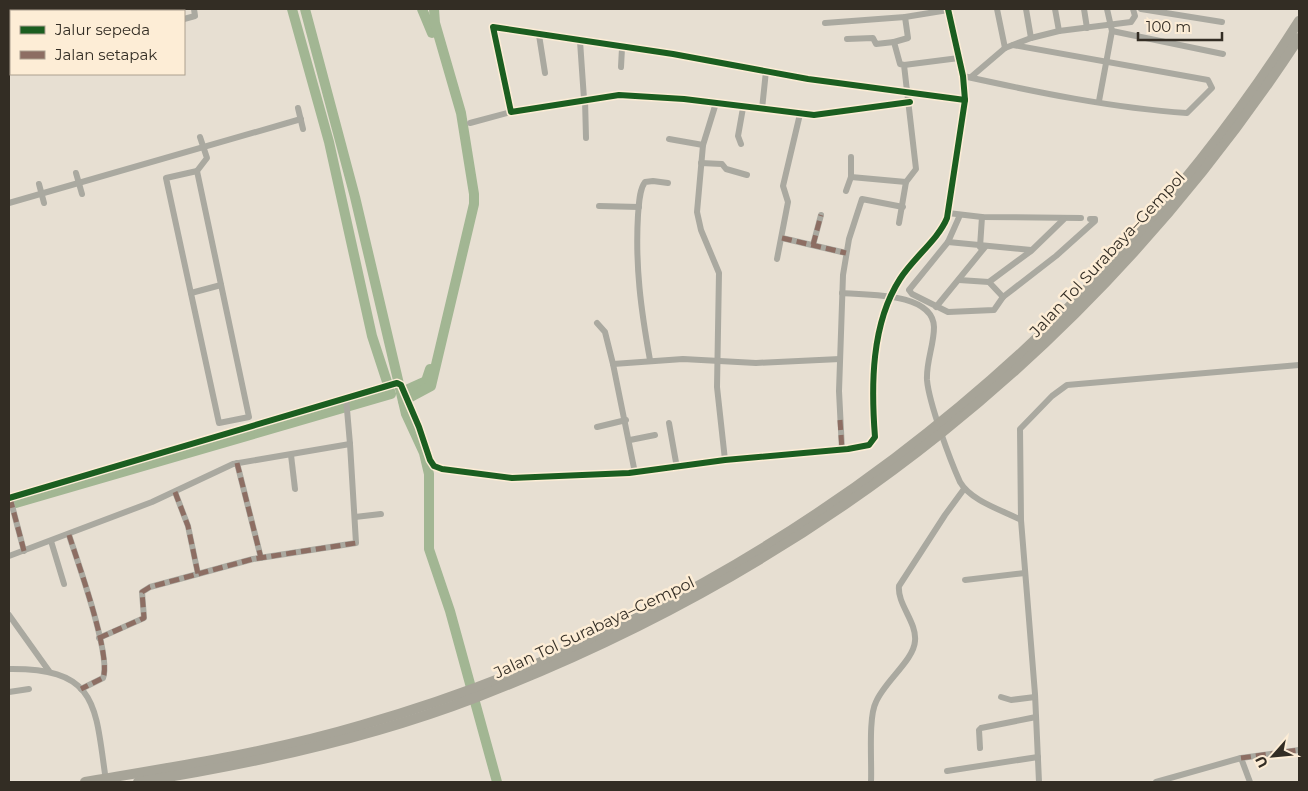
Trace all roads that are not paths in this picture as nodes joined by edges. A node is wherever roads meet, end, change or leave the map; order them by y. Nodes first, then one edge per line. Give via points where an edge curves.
1 (194, 9) edge
2 (948, 9) edge
3 (997, 9) edge
4 (1026, 9) edge
5 (1054, 9) edge
6 (1084, 9) edge
7 (1107, 9) edge
8 (1132, 9) edge
9 (1141, 9) edge
10 (904, 17) junction
11 (185, 19) edge
12 (1299, 21) edge
13 (1222, 22) dead end
14 (825, 23) dead end
15 (1087, 28) junction
16 (1111, 28) junction
17 (1059, 31) junction
18 (539, 36) junction
19 (1031, 38) junction
20 (1299, 38) edge
21 (847, 39) dead end
22 (580, 40) junction
23 (894, 42) junction
24 (1013, 46) junction
25 (622, 48) junction
26 (1005, 48) junction
27 (1223, 54) dead end
28 (959, 58) junction
29 (1105, 62) junction
30 (904, 66) junction
31 (621, 67) dead end
32 (766, 71) junction
33 (545, 73) dead end
34 (963, 76) junction
35 (971, 78) junction
36 (908, 93) junction
37 (585, 99) junction
38 (965, 100) junction
39 (1099, 101) junction
40 (910, 102) junction
41 (716, 103) junction
42 (298, 108) dead end
43 (743, 108) junction
44 (762, 109) junction
45 (511, 112) junction
46 (800, 114) junction
47 (301, 119) junction
48 (470, 123) dead end
49 (303, 129) dead end
50 (200, 137) dead end
51 (586, 138) dead end
52 (669, 139) dead end
53 (741, 144) dead end
54 (703, 145) junction
55 (204, 147) junction
56 (851, 157) dead end
57 (701, 163) junction
58 (197, 172) junction
59 (76, 173) dead end
60 (747, 175) dead end
61 (851, 177) junction
62 (906, 182) junction
63 (668, 183) dead end
64 (38, 184) dead end
65 (79, 184) junction
66 (846, 191) dead end
67 (42, 194) junction
68 (82, 194) dead end
69 (9, 203) edge
70 (44, 203) dead end
71 (600, 206) dead end
72 (639, 207) junction
73 (903, 207) junction
74 (948, 213) junction
75 (821, 215) dead end
76 (960, 215) junction
77 (982, 217) junction
78 (1081, 218) dead end
79 (1064, 219) junction
80 (1090, 219) dead end
81 (899, 223) dead end
82 (782, 238) junction
83 (948, 242) junction
84 (813, 245) junction
85 (983, 247) junction
86 (1031, 250) junction
87 (846, 253) junction
88 (777, 259) dead end
89 (959, 280) junction
90 (989, 282) junction
91 (221, 285) junction
92 (191, 293) junction
93 (842, 293) junction
94 (1003, 297) junction
95 (891, 298) junction
96 (936, 307) junction
97 (597, 323) dead end
98 (840, 359) junction
99 (650, 360) junction
100 (717, 360) junction
101 (613, 364) junction
102 (1299, 365) edge
103 (347, 402) junction
104 (626, 420) junction
105 (669, 423) dead end
106 (597, 428) dead end
107 (655, 435) dead end
108 (630, 440) junction
109 (350, 444) junction
110 (842, 450) junction
111 (291, 455) junction
112 (725, 460) junction
113 (237, 463) junction
114 (677, 468) junction
115 (635, 473) junction
116 (295, 489) dead end
117 (964, 489) junction
118 (175, 492) junction
119 (10, 500) edge
120 (381, 514) dead end
121 (355, 517) junction
122 (1021, 520) junction
123 (68, 535) junction
124 (52, 541) junction
125 (24, 551) junction
126 (9, 556) edge
127 (261, 558) junction
128 (198, 574) junction
129 (1018, 574) junction
130 (965, 580) dead end
131 (64, 584) dead end
132 (9, 615) edge
133 (99, 638) junction
134 (9, 669) edge
135 (49, 671) junction
136 (28, 688) dead end
137 (81, 689) junction
138 (9, 692) edge
139 (471, 694) junction
140 (1001, 697) dead end
141 (1028, 698) junction
142 (1036, 717) junction
143 (980, 748) dead end
144 (1299, 750) edge
145 (1036, 758) junction
146 (1241, 758) junction
147 (947, 771) dead end
148 (1170, 780) edge
149 (85, 782) edge
150 (106, 782) edge
151 (138, 782) edge
152 (872, 782) edge
153 (1039, 782) edge
154 (1156, 782) edge
155 (1250, 782) edge

1 - 11 street via 194,16
2 - 10 street
2 - 28 street
3 - 26 street
4 - 19 street
5 - 17 street
6 - 15 street
7 - 16 street
8 - 16 street via 1135,16 1131,22
9 - 13 street
10 - 14 street
10 - 23 street via 908,38
12 - 139 highway, Jalan Tol Surabaya–Gempol via 1235,116 1168,201 1079,298 1021,355 960,407 850,491 730,568 565,652
15 - 16 street
15 - 17 street
16 - 27 street
16 - 29 street
17 - 19 street
18 - 22 street
18 - 33 street
18 - 45 street via 493,27
19 - 24 street
20 - 139 highway, Jalan Tol Surabaya–Gempol via 1237,129 1155,230 1078,312 966,415 849,504 716,586 565,661
21 - 23 street via 873,38 876,44
22 - 25 street
22 - 37 street
23 - 30 street via 900,63
24 - 26 street
24 - 29 street
25 - 31 street
25 - 32 street
26 - 35 street
28 - 30 street
28 - 34 street
29 - 39 street
29 - 39 street via 1208,80 1212,88 1187,113
30 - 36 street
32 - 36 street
32 - 44 street
34 - 35 street
34 - 38 street
35 - 39 street
36 - 38 street
36 - 40 street
37 - 41 street via 646,96
37 - 45 street
37 - 51 street
38 - 74 street
40 - 46 street via 835,114
40 - 62 street via 916,169
41 - 43 street
41 - 54 street
42 - 47 street
43 - 44 street
43 - 53 street via 738,136
44 - 46 street
45 - 48 street
46 - 82 street via 783,186 788,202
47 - 49 street
47 - 55 street
50 - 55 street
52 - 54 street
54 - 57 street
55 - 58 street via 207,158
55 - 65 street
56 - 61 street
57 - 60 street via 722,164 726,169
57 - 100 street via 698,221 719,273
58 - 91 street
58 - 92 street via 166,178
59 - 65 street
61 - 62 street
61 - 66 street
62 - 73 street
63 - 72 street via 645,182
64 - 67 street
65 - 67 street
65 - 68 street
67 - 69 street
67 - 70 street
71 - 72 street
72 - 99 street via 636,266
73 - 81 street
73 - 87 street via 862,199
74 - 76 street
74 - 95 street via 941,230 915,258
75 - 84 street
76 - 77 street
76 - 83 street
77 - 79 street
77 - 85 street
78 - 79 street
79 - 86 street
80 - 94 street via 1095,221
82 - 84 street
82 - 88 street
83 - 85 street
83 - 96 street via 909,290
84 - 87 street
85 - 86 street
85 - 89 street
86 - 90 street
87 - 93 street
89 - 90 street
89 - 96 street
90 - 94 street
91 - 92 street
91 - 92 street via 249,417 219,423
93 - 95 street
93 - 98 street
94 - 96 street via 992,310 948,312
95 - 110 street via 874,363 872,402 875,440 869,445
95 - 117 street via 915,302 932,317 934,328 927,379 931,399
97 - 101 street via 605,332
98 - 100 street via 756,363
98 - 110 street
99 - 100 street
99 - 101 street
100 - 112 street
101 - 104 street
102 - 122 street via 1067,385 1020,429
103 - 109 street
103 - 115 street via 400,384 430,460 438,468 512,478
103 - 119 street
104 - 106 street
104 - 108 street
105 - 114 street
107 - 108 street
108 - 115 street
109 - 111 street
109 - 121 street
110 - 112 street
111 - 113 street
111 - 116 street
112 - 114 street
113 - 118 street
113 - 127 street
114 - 115 street
117 - 122 street
117 - 152 street via 899,586 915,642 909,656 887,682 875,704
118 - 123 street
118 - 128 street via 188,526
119 - 125 street
120 - 121 street
121 - 127 street via 356,543
122 - 129 street
123 - 124 street
123 - 133 street
124 - 125 street
124 - 131 street
125 - 126 street
127 - 128 street
128 - 133 street via 145,589 142,592 144,618
129 - 130 street
129 - 141 street
132 - 135 street
133 - 137 street via 104,676
134 - 135 street
135 - 137 street via 67,677
136 - 138 street
137 - 150 street via 94,711
139 - 149 highway, Jalan Tol Surabaya–Gempol via 312,739 220,760
139 - 151 highway, Jalan Tol Surabaya–Gempol via 376,730 276,757
140 - 141 street via 1006,700
141 - 142 street
142 - 143 street via 981,728 978,733
142 - 145 street
144 - 146 street
145 - 147 street
145 - 153 street
146 - 148 street
146 - 155 street
148 - 154 street

